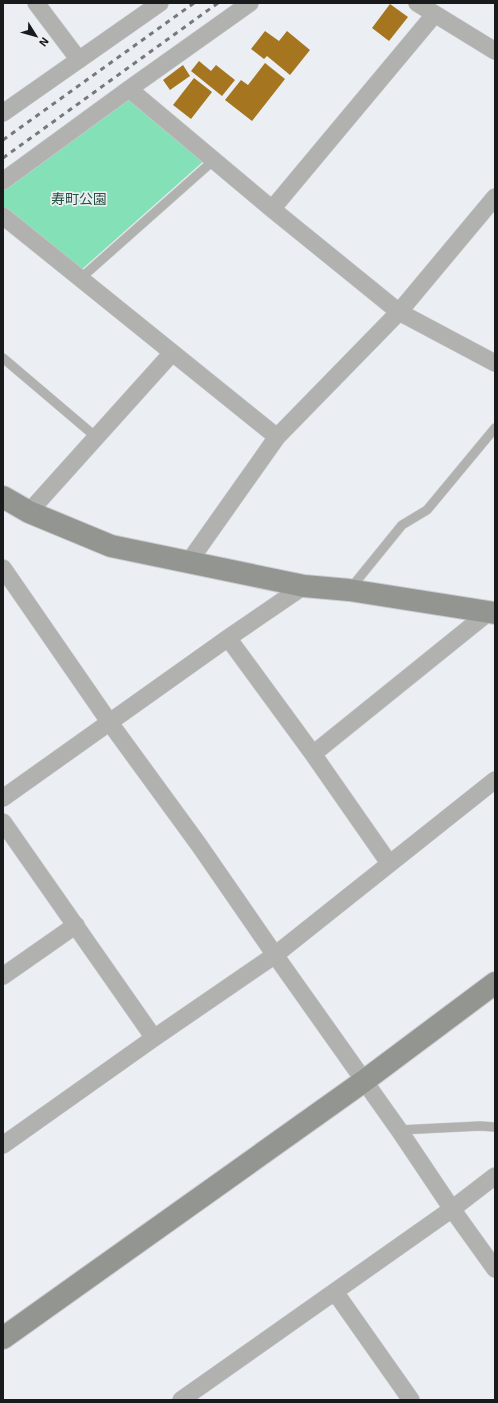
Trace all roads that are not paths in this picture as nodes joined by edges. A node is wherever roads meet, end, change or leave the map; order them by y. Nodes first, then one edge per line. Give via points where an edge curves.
1 (36, 3) edge
2 (160, 3) edge
3 (250, 3) edge
4 (416, 3) edge
5 (434, 15) junction
6 (495, 51) edge
7 (78, 60) junction
8 (129, 89) junction
9 (3, 113) edge
10 (214, 160) junction
11 (3, 181) edge
12 (495, 197) edge
13 (272, 209) junction
14 (3, 216) edge
15 (81, 278) junction
16 (399, 312) junction
17 (172, 353) junction
18 (3, 358) edge
19 (495, 364) edge
20 (495, 428) edge
21 (96, 437) junction
22 (277, 437) junction
23 (3, 498) edge
24 (29, 512) junction
25 (188, 562) junction
26 (3, 568) edge
27 (304, 586) junction
28 (349, 590) junction
29 (492, 612) edge
30 (228, 638) junction
31 (110, 723) junction
32 (313, 754) junction
33 (495, 780) edge
34 (3, 798) edge
35 (3, 822) edge
36 (389, 863) junction
37 (76, 926) junction
38 (275, 955) junction
39 (3, 976) edge
40 (495, 983) edge
41 (154, 1038) junction
42 (364, 1081) junction
43 (495, 1127) edge
44 (399, 1130) junction
45 (3, 1146) edge
46 (495, 1176) edge
47 (452, 1209) junction
48 (495, 1269) edge
49 (335, 1292) junction
50 (3, 1338) edge
51 (404, 1398) edge
52 (181, 1400) edge

1 - 7 street
2 - 7 street
3 - 8 street
4 - 5 street
5 - 6 street
5 - 13 street
7 - 9 street
8 - 10 street
8 - 11 street
10 - 13 street
10 - 15 lane
12 - 16 street
13 - 16 street
14 - 15 street
15 - 17 street
16 - 19 street
16 - 22 street
17 - 21 street
17 - 22 street
18 - 21 lane
20 - 28 lane via 427,510 402,525
21 - 24 street
22 - 25 street
23 - 24 street
24 - 25 street via 111,546
25 - 27 street
26 - 31 street
27 - 28 street
27 - 30 street
28 - 29 street
29 - 32 street
30 - 31 street
30 - 32 street
31 - 34 street
31 - 38 street
32 - 36 street
33 - 36 street
35 - 37 street
36 - 38 street
37 - 39 street
37 - 41 street
38 - 41 street
38 - 42 street
40 - 42 street
41 - 45 street
42 - 44 street
42 - 50 street
43 - 44 lane
44 - 47 street
46 - 47 street
47 - 48 street
47 - 49 street
49 - 51 street
49 - 52 street

